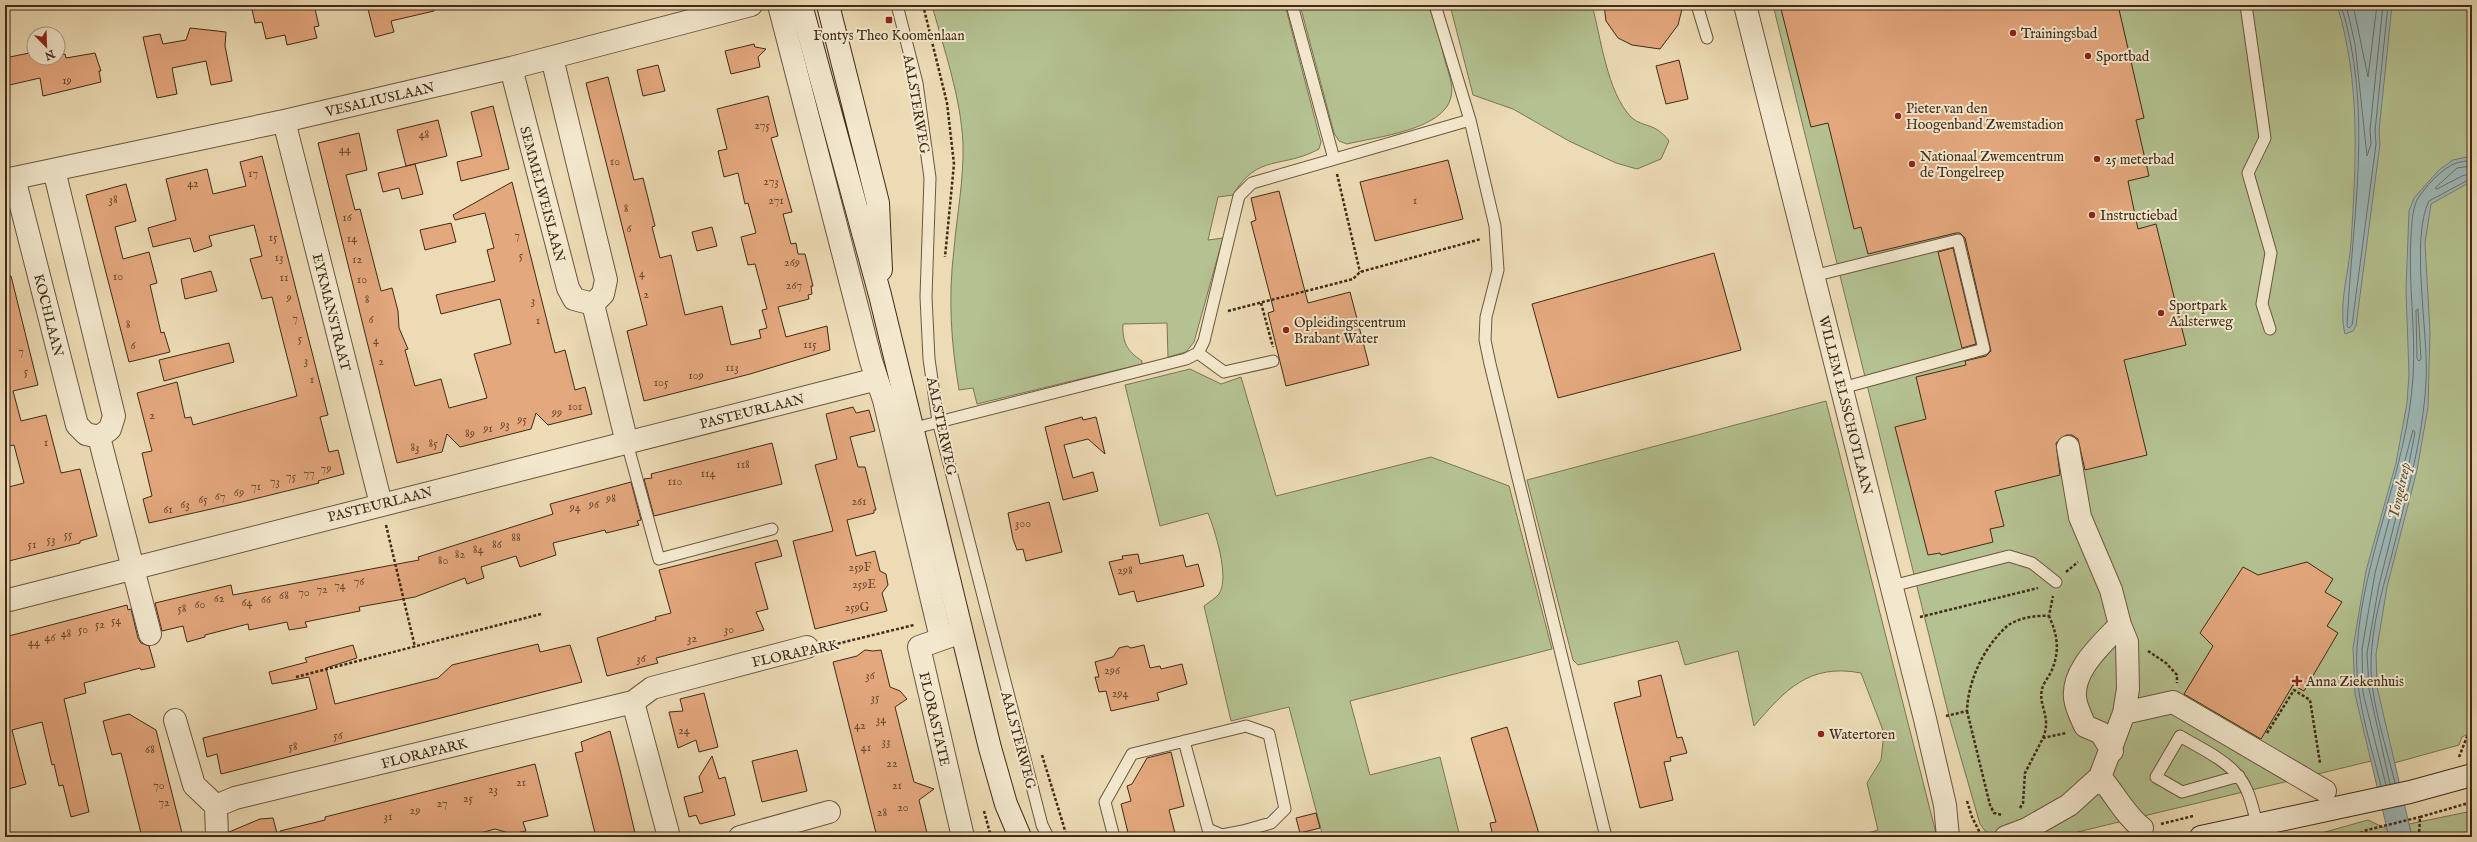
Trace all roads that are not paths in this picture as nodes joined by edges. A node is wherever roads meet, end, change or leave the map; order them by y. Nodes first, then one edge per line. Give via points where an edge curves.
1 (751, 5) edge
2 (779, 5) edge
3 (801, 5) edge
4 (828, 5) edge
5 (897, 5) edge
6 (1292, 5) edge
7 (1434, 5) edge
8 (1697, 5) edge
9 (1745, 5) edge
10 (2246, 5) edge
11 (1707, 38) dead end
12 (552, 58) junction
13 (511, 68) junction
14 (1470, 120) junction
15 (284, 121) junction
16 (1334, 160) junction
17 (54, 170) junction
18 (10, 179) edge
19 (1813, 276) junction
20 (880, 295) junction
21 (593, 304) junction
22 (2270, 329) dead end
23 (1198, 353) junction
24 (1273, 361) road end
25 (877, 379) junction
26 (1842, 388) junction
27 (938, 421) junction
28 (911, 428) junction
29 (99, 437) junction
30 (627, 443) junction
31 (2068, 447) dead end
32 (381, 504) junction
33 (772, 529) dead end
34 (133, 569) junction
35 (2056, 582) road end
36 (1892, 586) junction
37 (5, 601) edge
38 (939, 628) junction
39 (963, 632) junction
40 (2124, 633) junction
41 (150, 634) dead end
42 (807, 647) road end
43 (633, 702) junction
44 (2124, 713) junction
45 (175, 720) dead end
46 (1184, 741) junction
47 (2112, 751) junction
48 (2472, 775) edge
49 (2239, 776) junction
50 (2100, 777) junction
51 (2325, 791) road end
52 (1945, 805) junction
53 (216, 806) junction
54 (829, 812) dead end
55 (2257, 824) junction
56 (2005, 827) edge
57 (2142, 828) dead end
58 (217, 837) edge
59 (670, 837) edge
60 (740, 837) edge
61 (963, 837) edge
62 (1020, 837) edge
63 (1048, 837) edge
64 (1114, 837) edge
65 (1606, 837) edge
66 (1948, 837) edge
67 (1960, 837) edge
68 (2201, 837) edge

1 - 12 street, VESALIUSLAAN
2 - 25 street
3 - 20 street, AALSTERWEG
4 - 20 street, AALSTERWEG via 878,203 881,245
5 - 27 lane, AALSTERWEG via 917,83 930,178 926,298 929,359
6 - 16 lane
7 - 14 lane
8 - 11 lane
9 - 19 street, WILLEM ELSSCHOTLAAN
10 - 22 lane via 2265,138 2248,173 2271,254 2262,304
12 - 13 street, VESALIUSLAAN
12 - 21 street via 606,280 603,294
13 - 15 street, VESALIUSLAAN
13 - 21 street, SEMMELWEISLAAN via 568,288 574,299
14 - 16 lane
14 - 65 lane via 1495,235 1498,270 1486,316 1485,340
15 - 17 street, VESALIUSLAAN
15 - 32 street, EYKMANSTRAAT
16 - 23 lane via 1252,183 1239,196 1204,340
17 - 18 street, VESALIUSLAAN
17 - 29 street via 114,416 110,429
18 - 29 street, KOCHLAAN via 77,425 86,434
19 - 26 street, WILLEM ELSSCHOTLAAN
19 - 26 lane via 1958,240 1984,349
20 - 28 street, AALSTERWEG
21 - 30 street
23 - 24 lane via 1224,372
23 - 27 lane via 1186,359
25 - 30 street, PASTEURLAAN
25 - 38 street
26 - 36 street, WILLEM ELSSCHOTLAAN
27 - 28 lane
27 - 63 lane, AALSTERWEG via 1021,746 1042,825
28 - 39 street, AALSTERWEG
29 - 34 street
30 - 32 street, PASTEURLAAN
30 - 33 lane via 659,559
31 - 40 street via 2080,517 2111,590
32 - 34 street, PASTEURLAAN
34 - 37 street, PASTEURLAAN
34 - 41 street
35 - 36 lane via 2032,563 2009,556
36 - 52 street, WILLEM ELSSCHOTLAAN
38 - 39 street, FLORASTATE
38 - 61 street, FLORASTATE via 919,646 923,674
39 - 62 street, AALSTERWEG via 990,748 1006,804
40 - 44 street via 2128,689
40 - 47 street via 2098,648 2078,676 2075,701 2085,726 2101,733
42 - 43 street, FLORAPARK via 652,688
43 - 53 street, FLORAPARK via 235,798
43 - 59 street
44 - 47 street
44 - 51 street via 2173,702
45 - 53 street via 194,785
46 - 46 lane via 1246,726 1269,734 1285,809 1271,823 1243,831 1222,835 1208,829
46 - 64 lane via 1132,754 1105,802
47 - 50 street
48 - 55 street via 2410,792
49 - 49 lane via 2180,736 2156,777 2182,792
49 - 55 lane
50 - 56 street via 2068,805 2027,829
50 - 57 street via 2116,795 2131,820
52 - 66 street, WILLEM ELSSCHOTLAAN
52 - 67 street, WILLEM ELSSCHOTLAAN
53 - 58 street
54 - 60 street
55 - 68 street

